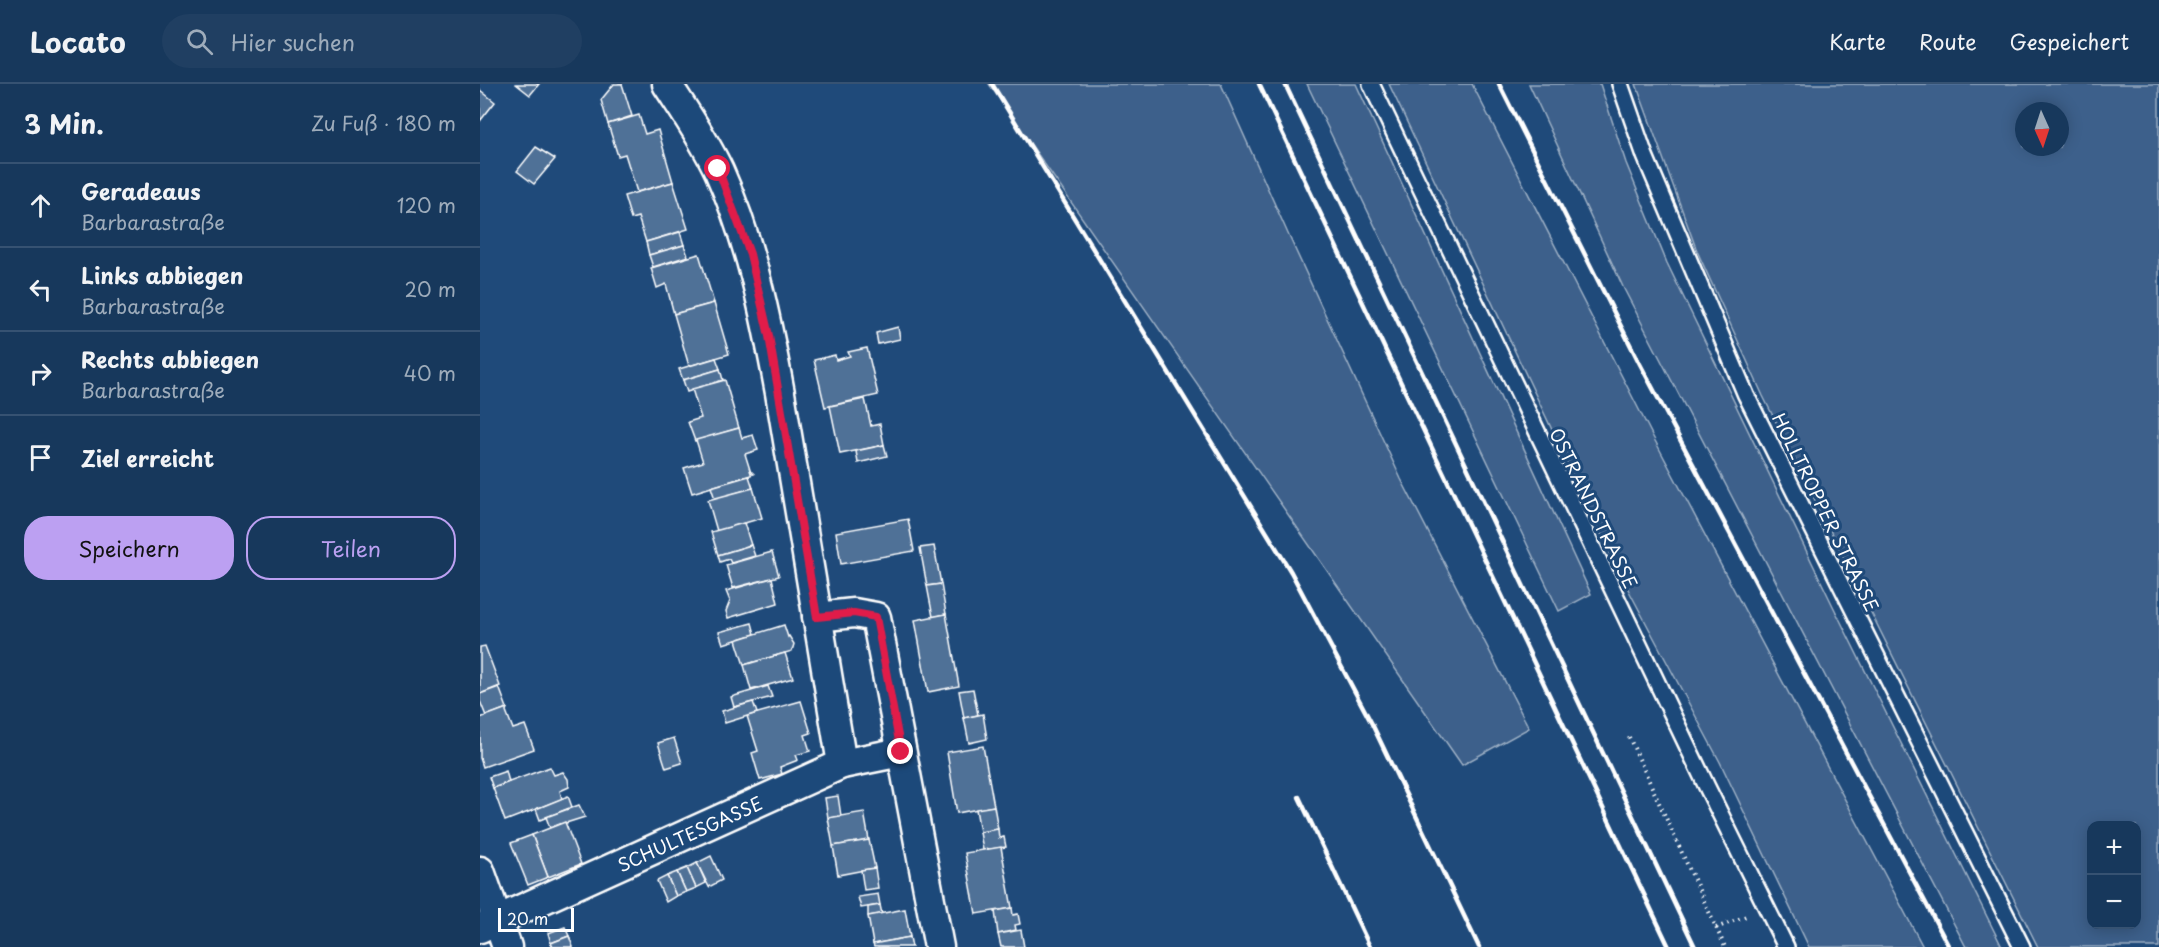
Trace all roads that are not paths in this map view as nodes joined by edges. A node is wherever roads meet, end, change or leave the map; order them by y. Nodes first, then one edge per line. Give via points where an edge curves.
1 (667, 84) edge
2 (1371, 84) edge
3 (1620, 84) edge
4 (817, 617) junction
5 (901, 752) junction
6 (842, 764) junction
7 (480, 872) edge
8 (489, 924) edge
9 (507, 947) edge
10 (939, 947) edge
11 (1786, 947) edge
12 (2022, 947) edge

1 - 4 street via 718,169 750,254 778,381
2 - 11 lane, OSTRANDSTRASSE
3 - 12 lane, HOLLTROPPER STRASSE via 1645,156 1746,395
4 - 5 street via 854,613 876,617
4 - 6 street
5 - 6 street, SCHULTESGASSE
5 - 10 street
6 - 8 street, SCHULTESGASSE
7 - 8 street
8 - 9 street

